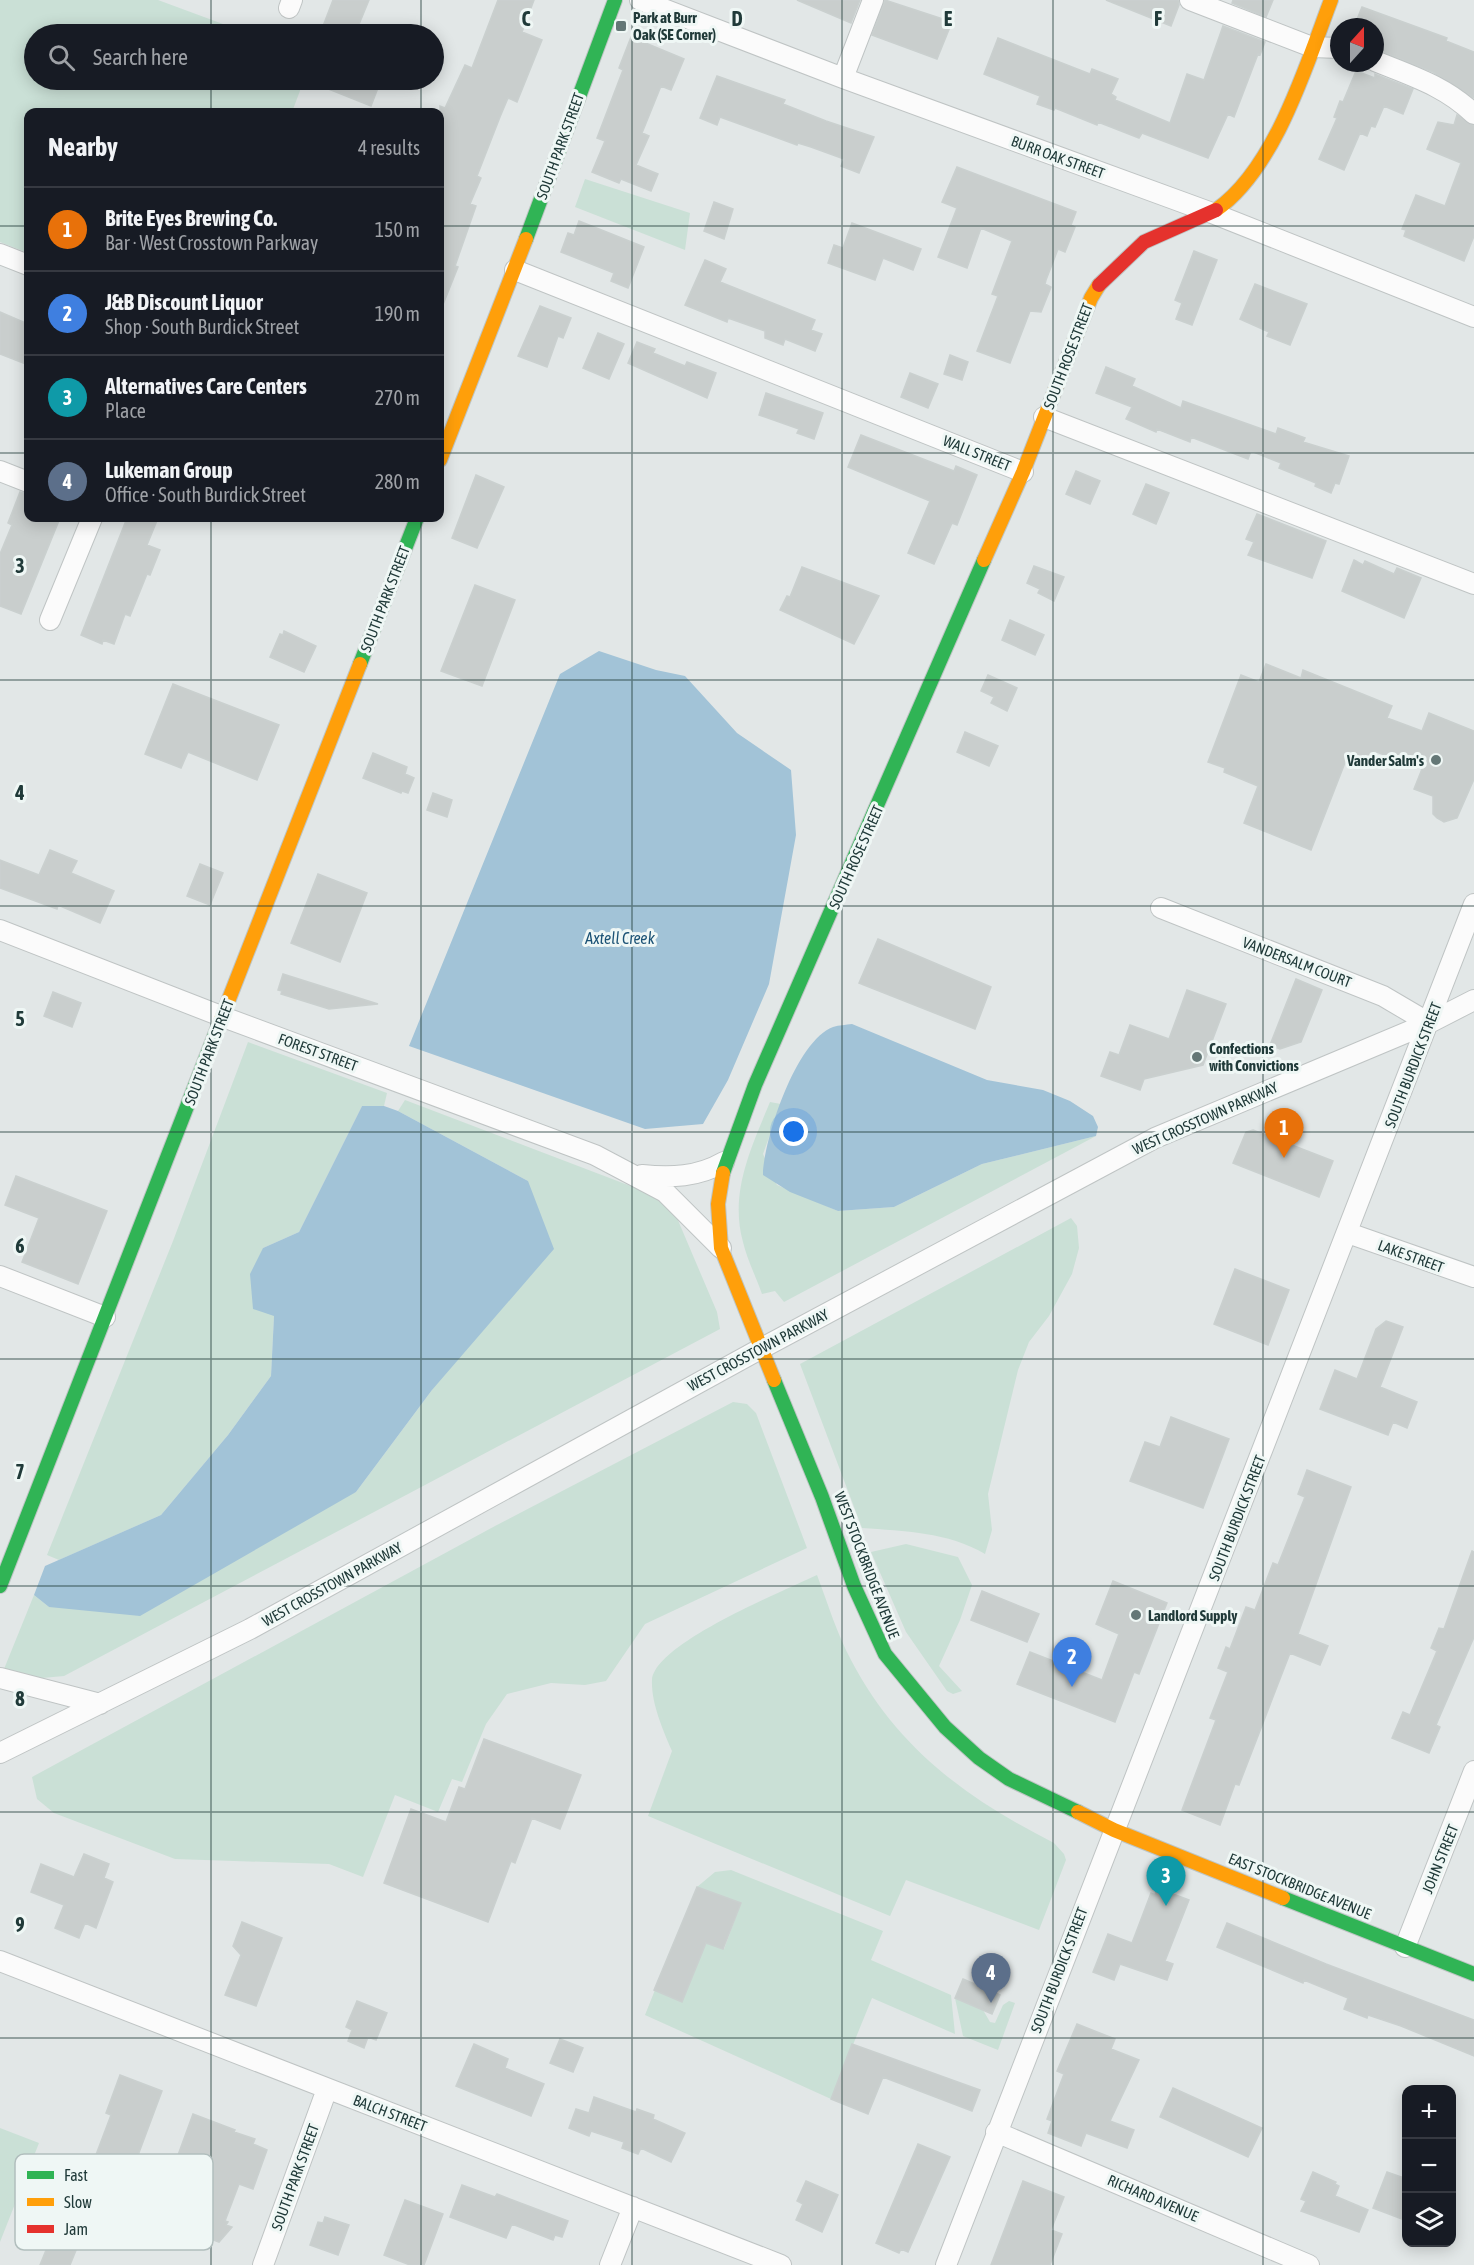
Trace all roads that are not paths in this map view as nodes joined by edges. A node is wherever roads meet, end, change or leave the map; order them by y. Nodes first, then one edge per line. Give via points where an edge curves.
1 (615, 0) edge
2 (640, 0) edge
3 (873, 0) edge
4 (1190, 0) edge
5 (1331, 0) edge
6 (1312, 47) junction
7 (1330, 48) edge
8 (1384, 65) edge
9 (843, 78) junction
10 (1474, 114) edge
11 (1212, 213) junction
12 (0, 254) edge
13 (24, 263) edge
14 (515, 270) junction
15 (1474, 317) edge
16 (1044, 417) junction
17 (445, 428) edge
18 (0, 471) edge
19 (1023, 471) junction
20 (24, 480) edge
21 (90, 522) edge
22 (415, 522) edge
23 (1474, 584) edge
24 (50, 620) dead end
25 (1474, 904) edge
26 (1161, 909) dead end
27 (0, 930) edge
28 (1474, 1000) edge
29 (223, 1017) junction
30 (1429, 1023) junction
31 (724, 1162) junction
32 (636, 1175) junction
33 (1348, 1233) junction
34 (721, 1248) junction
35 (0, 1276) edge
36 (1474, 1277) edge
37 (105, 1317) junction
38 (762, 1348) junction
39 (0, 1586) edge
40 (0, 1678) edge
41 (100, 1704) junction
42 (0, 1754) edge
43 (1474, 1771) edge
44 (1114, 1830) junction
45 (1405, 1947) junction
46 (0, 1961) edge
47 (1474, 1974) edge
48 (327, 2089) junction
49 (996, 2132) junction
50 (633, 2207) junction
51 (263, 2265) edge
52 (610, 2265) edge
53 (781, 2265) edge
54 (945, 2265) edge
55 (1310, 2265) edge

1 - 14 street, SOUTH PARK STREET
2 - 9 street, BURR OAK STREET
3 - 9 street
4 - 6 street
5 - 6 street, SOUTH ROSE STREET
6 - 7 street
6 - 11 street, SOUTH ROSE STREET via 1288,111 1252,172 1232,199
8 - 10 street via 1452,94
9 - 11 street, BURR OAK STREET
11 - 15 street, BURR OAK STREET
11 - 16 street, SOUTH ROSE STREET via 1144,242 1104,278 1091,298
12 - 13 street
14 - 17 street, SOUTH PARK STREET
14 - 19 street, WALL STREET
16 - 19 street, WALL STREET
16 - 23 street
18 - 20 street
19 - 31 street, SOUTH ROSE STREET
21 - 24 street
22 - 29 street, SOUTH PARK STREET
25 - 30 street, SOUTH BURDICK STREET
26 - 30 street, VANDERSALM COURT via 1383,996
27 - 29 street, FOREST STREET
28 - 30 street, WEST CROSSTOWN PARKWAY
29 - 32 street, FOREST STREET via 595,1155
29 - 37 street, SOUTH PARK STREET
30 - 33 street, SOUTH BURDICK STREET
30 - 38 street, WEST CROSSTOWN PARKWAY via 1155,1138
31 - 32 street, FOREST STREET via 682,1177
31 - 34 street, SOUTH ROSE STREET via 715,1209
32 - 34 street, FOREST STREET via 677,1202
33 - 36 street, LAKE STREET
33 - 44 street, SOUTH BURDICK STREET
34 - 38 street, WEST STOCKBRIDGE AVENUE
35 - 37 street
37 - 39 street, SOUTH PARK STREET
38 - 41 street, WEST CROSSTOWN PARKWAY via 261,1623
38 - 44 street, WEST STOCKBRIDGE AVENUE via 854,1586 885,1654 945,1727 979,1758 1009,1779
40 - 41 street
41 - 42 street, WEST CROSSTOWN PARKWAY
43 - 45 street, JOHN STREET
44 - 45 street, EAST STOCKBRIDGE AVENUE
44 - 49 street, SOUTH BURDICK STREET
45 - 47 street, EAST STOCKBRIDGE AVENUE
46 - 48 street, BALCH STREET
48 - 50 street, BALCH STREET
48 - 51 street, SOUTH PARK STREET
49 - 54 street, SOUTH BURDICK STREET
49 - 55 street, RICHARD AVENUE
50 - 52 street
50 - 53 street, BALCH STREET

